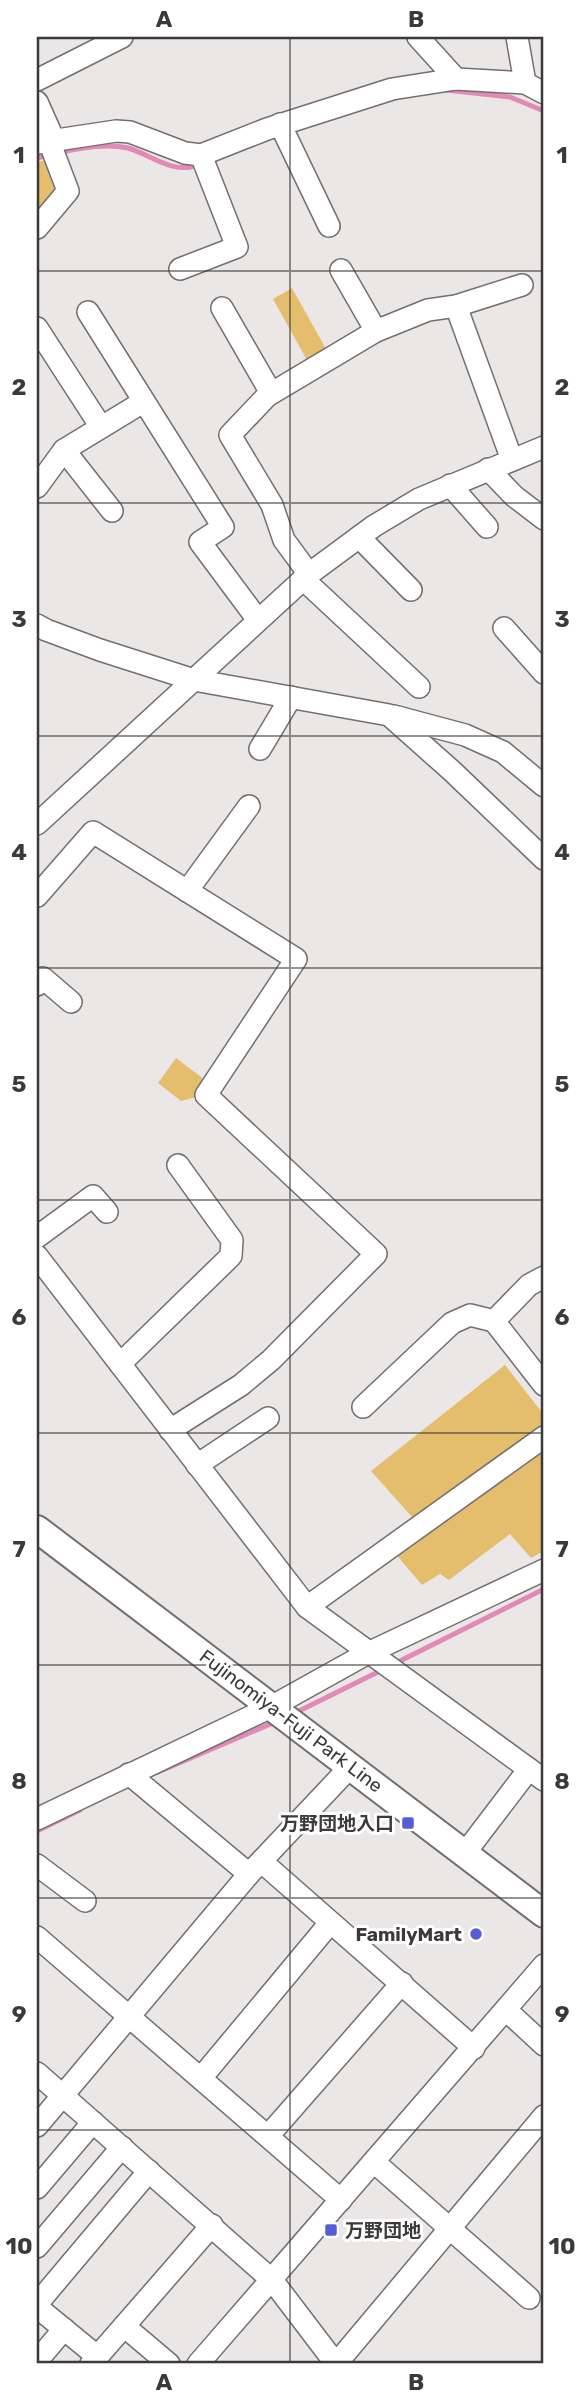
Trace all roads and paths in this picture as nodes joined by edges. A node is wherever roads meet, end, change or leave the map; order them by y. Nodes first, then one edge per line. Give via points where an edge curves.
1 (122, 37) edge
2 (418, 37) edge
3 (517, 37) edge
4 (456, 79) junction
5 (37, 80) edge
6 (535, 88) edge
7 (37, 102) edge
8 (283, 131) junction
9 (47, 141) edge
10 (201, 155) junction
11 (329, 226) dead end
12 (37, 228) edge
13 (180, 270) dead end
14 (341, 270) dead end
15 (522, 285) dead end
16 (456, 306) junction
17 (222, 308) dead end
18 (88, 312) dead end
19 (37, 328) edge
20 (376, 331) junction
21 (271, 393) junction
22 (143, 402) junction
23 (102, 427) junction
24 (544, 447) edge
25 (64, 450) junction
26 (512, 460) junction
27 (488, 469) junction
28 (450, 485) junction
29 (37, 487) edge
30 (112, 511) dead end
31 (544, 519) edge
32 (487, 527) dead end
33 (359, 537) junction
34 (306, 577) junction
35 (411, 590) dead end
36 (258, 620) junction
37 (37, 625) edge
38 (504, 628) dead end
39 (544, 673) edge
40 (194, 680) junction
41 (419, 687) dead end
42 (290, 697) junction
43 (389, 715) junction
44 (260, 749) dead end
45 (544, 786) edge
46 (250, 806) dead end
47 (37, 824) edge
48 (544, 859) edge
49 (187, 891) junction
50 (37, 896) edge
51 (37, 985) edge
52 (71, 1002) dead end
53 (178, 1165) dead end
54 (107, 1212) dead end
55 (37, 1237) edge
56 (37, 1256) edge
57 (544, 1277) edge
58 (494, 1321) junction
59 (120, 1364) junction
60 (544, 1385) edge
61 (363, 1407) dead end
62 (268, 1418) dead end
63 (170, 1430) junction
64 (544, 1437) edge
65 (197, 1465) junction
66 (37, 1529) edge
67 (544, 1570) edge
68 (307, 1607) junction
69 (368, 1653) junction
70 (281, 1714) junction
71 (351, 1766) junction
72 (129, 1774) junction
73 (536, 1775) edge
74 (37, 1819) edge
75 (465, 1853) junction
76 (37, 1864) edge
77 (255, 1868) junction
78 (85, 1901) dead end
79 (544, 1914) edge
80 (330, 1923) junction
81 (37, 1937) edge
82 (544, 1965) edge
83 (402, 1983) junction
84 (506, 2010) junction
85 (128, 2018) junction
86 (544, 2045) edge
87 (474, 2048) junction
88 (37, 2073) edge
89 (201, 2078) junction
90 (63, 2096) junction
91 (544, 2116) edge
92 (93, 2122) junction
93 (37, 2126) edge
94 (268, 2136) junction
95 (122, 2147) junction
96 (374, 2162) junction
97 (149, 2171) junction
98 (37, 2188) edge
99 (341, 2200) junction
100 (212, 2225) junction
101 (450, 2228) junction
102 (37, 2247) edge
103 (272, 2280) junction
104 (529, 2298) dead end
105 (37, 2306) edge
106 (124, 2326) junction
107 (64, 2329) junction
108 (37, 2361) edge
109 (94, 2361) edge
110 (330, 2362) edge
111 (169, 2364) edge
112 (198, 2364) edge

1 - 5 street
2 - 4 street
3 - 6 street
4 - 6 street
4 - 8 street via 392,89
7 - 9 street
8 - 10 street
8 - 11 street
9 - 10 street via 130,132
9 - 12 street via 68,191
10 - 13 street via 237,247
14 - 20 street
15 - 16 street
16 - 20 street via 428,310
16 - 26 street
17 - 21 street
18 - 22 street
19 - 23 street
20 - 21 street
21 - 34 street via 230,435 272,505 284,540
22 - 23 street
22 - 36 street via 223,527 200,542
23 - 25 street
24 - 26 street
25 - 29 street
25 - 30 street
26 - 27 street
27 - 28 street
27 - 31 street
28 - 32 street
28 - 33 street
33 - 34 street
33 - 35 street
34 - 36 street
34 - 41 street
36 - 40 street
37 - 40 street
38 - 39 street
40 - 42 street
40 - 47 street
42 - 43 street
42 - 44 street
43 - 45 street via 490,746
43 - 48 street
46 - 49 street
49 - 50 street via 93,832
49 - 63 street via 296,959 206,1095 376,1254 271,1360
51 - 52 street via 43,978
53 - 59 street via 232,1240 231,1256
54 - 55 street via 93,1196
56 - 59 street
57 - 58 street via 529,1285
58 - 60 street
58 - 61 street via 470,1315 452,1323
59 - 63 street
62 - 65 street
63 - 65 street
64 - 68 street
65 - 68 street
66 - 70 main road, Fujinomiya-Fuji Park Line
67 - 69 street
68 - 69 street
69 - 70 street
69 - 73 street
70 - 71 main road, Fujinomiya-Fuji Park Line
70 - 72 street
71 - 75 main road, Fujinomiya-Fuji Park Line
71 - 77 street
72 - 74 street
72 - 77 street
73 - 75 street
75 - 79 main road, Fujinomiya-Fuji Park Line
76 - 78 street
77 - 80 street
77 - 85 street
80 - 83 street
80 - 89 street
81 - 85 street
82 - 84 street
83 - 87 street
83 - 94 street
84 - 86 street
84 - 87 street
85 - 89 street
85 - 90 street
87 - 96 street
88 - 90 street
89 - 94 street
90 - 92 street
90 - 93 street
91 - 101 street
92 - 95 street
92 - 98 street
94 - 99 street
95 - 97 street
95 - 102 street
96 - 99 street
96 - 101 street
97 - 100 street
97 - 105 street
99 - 103 street
100 - 103 street
100 - 106 street
101 - 104 street
101 - 110 street
103 - 110 street
103 - 112 street
105 - 107 street
106 - 109 street
106 - 111 street
107 - 108 street
107 - 109 street

